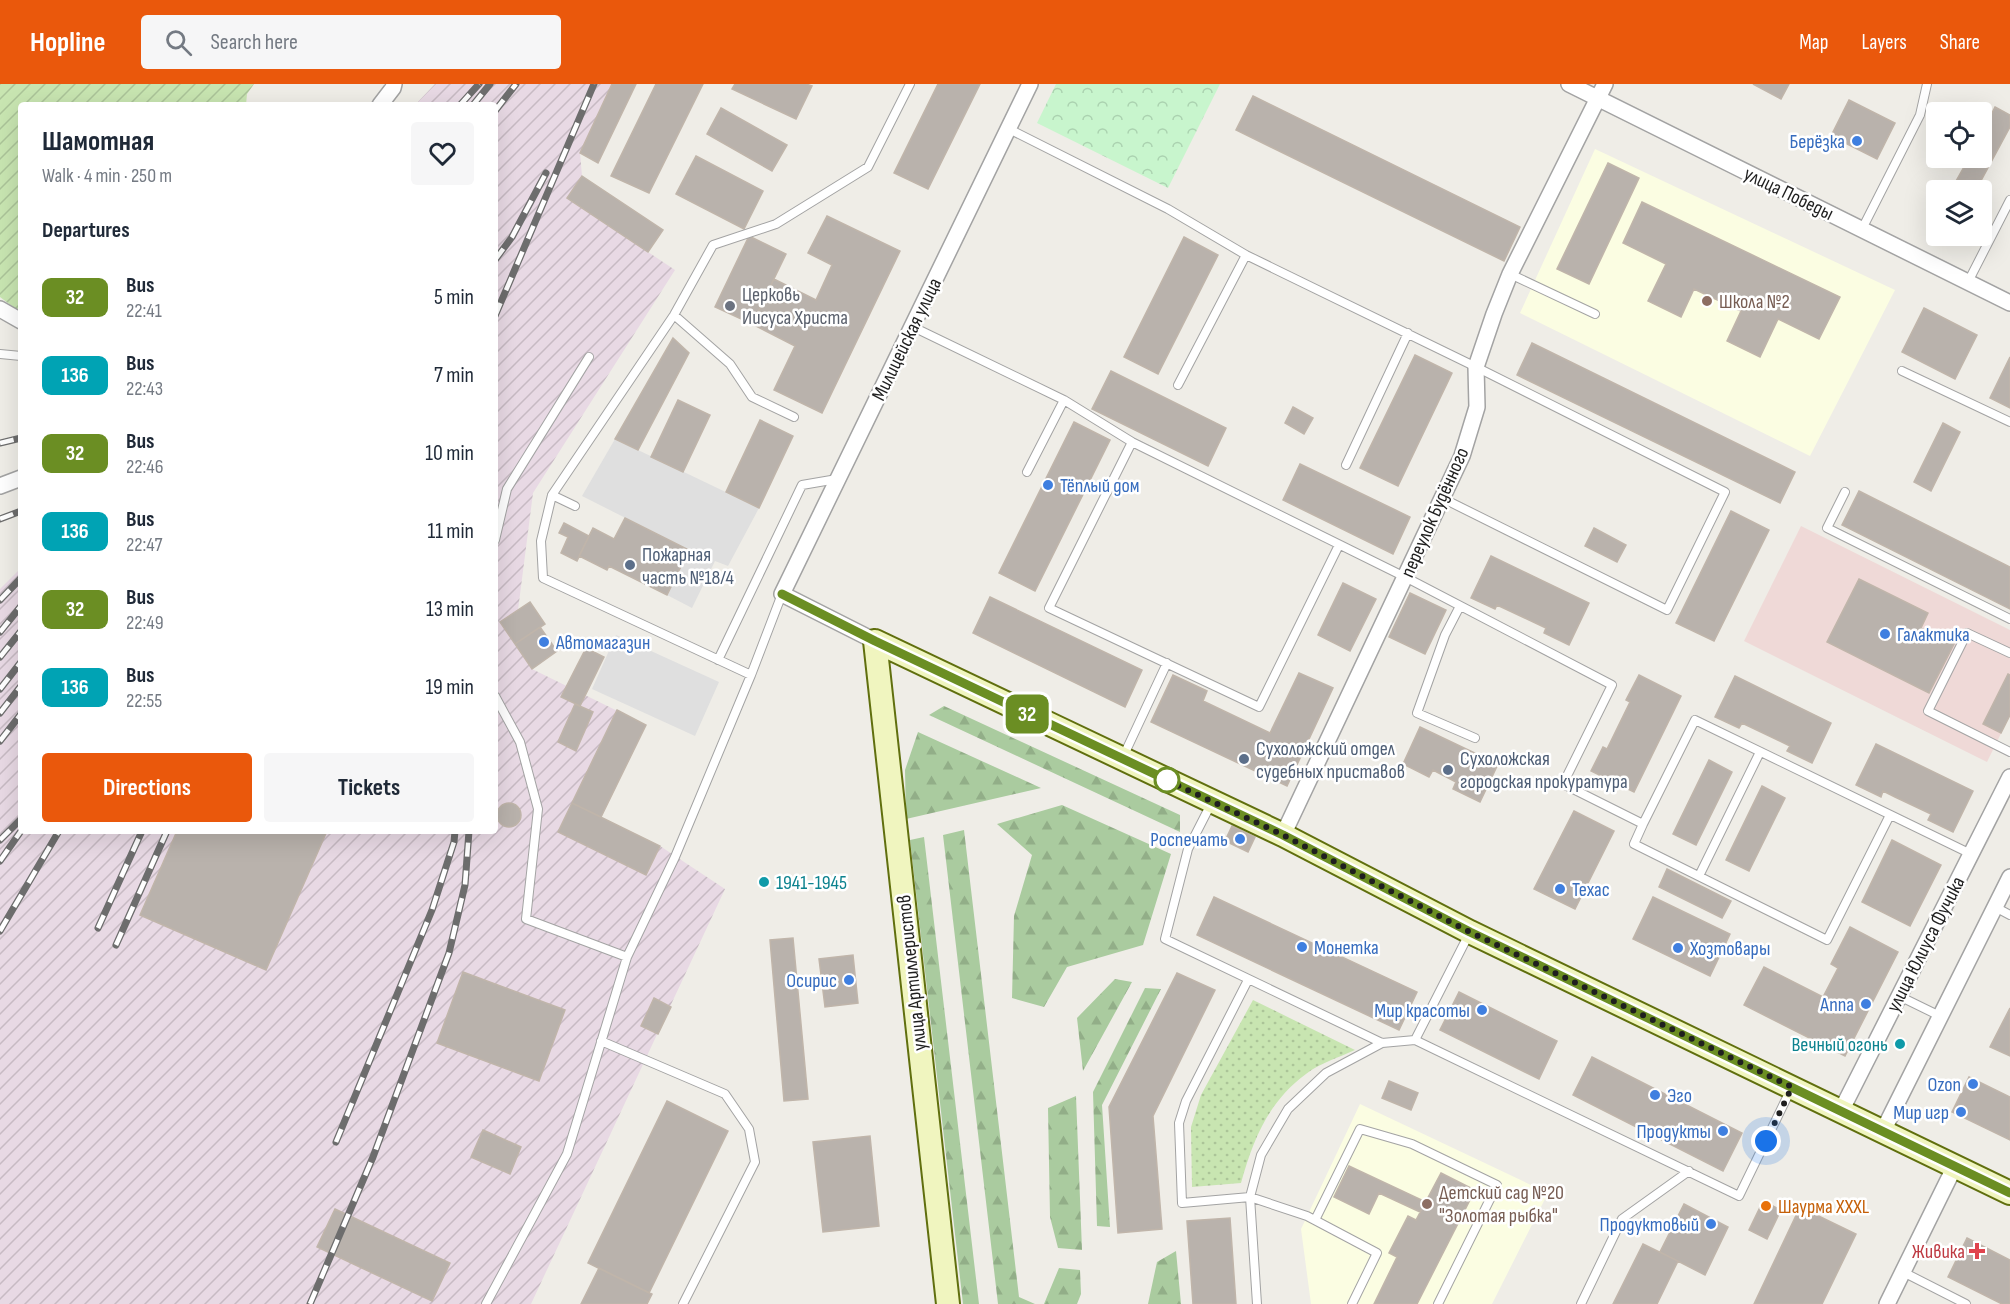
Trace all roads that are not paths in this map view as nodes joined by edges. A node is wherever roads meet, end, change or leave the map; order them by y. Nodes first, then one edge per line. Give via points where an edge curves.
1 (394, 84) edge
2 (910, 84) edge
3 (1030, 84) edge
4 (1569, 84) edge
5 (1605, 84) edge
6 (1927, 84) edge
7 (1598, 99) junction
8 (382, 102) edge
9 (1009, 129) junction
10 (2010, 200) edge
11 (1862, 229) junction
12 (1246, 255) junction
13 (1510, 274) junction
14 (1968, 282) junction
15 (2010, 303) edge
16 (0, 309) edge
17 (1595, 314) dead end
18 (674, 315) junction
19 (18, 319) edge
20 (911, 326) junction
21 (1408, 333) junction
22 (0, 354) edge
23 (18, 356) edge
24 (589, 357) dead end
25 (1476, 367) junction
26 (1902, 371) dead end
27 (1178, 385) dead end
28 (1064, 400) junction
29 (794, 417) dead end
30 (2010, 422) edge
31 (1132, 442) junction
32 (1346, 465) dead end
33 (1027, 471) dead end
34 (18, 479) edge
35 (837, 479) junction
36 (0, 486) edge
37 (1845, 492) dead end
38 (552, 495) junction
39 (1442, 498) junction
40 (575, 506) dead end
41 (498, 527) edge
42 (1339, 545) junction
43 (1405, 577) junction
44 (782, 594) junction
45 (1460, 606) junction
46 (2010, 620) edge
47 (875, 641) junction
48 (2010, 653) edge
49 (718, 660) junction
50 (1167, 663) junction
51 (751, 675) junction
52 (498, 702) edge
53 (1475, 738) dead end
54 (1760, 752) junction
55 (2010, 752) edge
56 (1122, 759) junction
57 (2010, 777) edge
58 (1212, 802) junction
59 (1890, 815) junction
60 (1643, 824) junction
61 (1283, 835) junction
62 (1971, 854) junction
63 (1699, 876) junction
64 (2010, 877) edge
65 (1995, 907) junction
66 (2010, 915) edge
67 (1470, 932) junction
68 (627, 957) junction
69 (1248, 980) junction
70 (1899, 996) junction
71 (1940, 1016) junction
72 (1415, 1040) junction
73 (601, 1041) junction
74 (1382, 1043) junction
75 (1792, 1087) junction
76 (1841, 1111) junction
77 (1883, 1131) junction
78 (1955, 1166) junction
79 (1689, 1171) junction
80 (2010, 1193) edge
81 (1250, 1197) junction
82 (1315, 1220) junction
83 (1903, 1272) junction
84 (486, 1304) edge
85 (683, 1304) edge
86 (948, 1304) edge
87 (1257, 1304) edge
88 (1352, 1304) edge
89 (1438, 1304) edge
90 (1581, 1304) edge
91 (1887, 1304) edge
92 (1966, 1304) edge

1 - 8 street
2 - 18 lane via 868,167 776,224 713,245
3 - 9 street, Милицейская улица
4 - 7 street, улица Победы
5 - 7 street, переулок Будённого
6 - 11 lane via 1920,115
7 - 11 street, улица Победы
7 - 13 street, переулок Будённого
9 - 12 lane via 1168,209
9 - 20 street, Милицейская улица
10 - 14 lane
11 - 14 street, улица Победы
12 - 21 lane
12 - 27 lane
13 - 17 lane
13 - 25 street, переулок Будённого
14 - 15 street, улица Победы
16 - 19 street
18 - 29 lane via 730,364 752,397
18 - 38 lane
20 - 28 lane
20 - 35 street, Милицейская улица
21 - 25 lane
21 - 32 lane
22 - 23 lane
24 - 41 lane via 507,489
25 - 39 street, переулок Будённого via 1477,407 1462,456
25 - 39 lane via 1725,492 1667,610
26 - 30 lane
28 - 31 lane
28 - 33 lane
31 - 42 lane
31 - 50 lane via 1049,608
34 - 36 street
35 - 44 street, Милицейская улица
35 - 49 lane via 802,485
37 - 46 lane via 1827,528
38 - 40 lane
38 - 49 lane via 541,541 543,578
39 - 43 street, переулок Будённого
42 - 43 lane
42 - 50 lane via 1259,707
43 - 45 lane
43 - 61 street, переулок Будённого
44 - 47 street
44 - 51 lane
45 - 53 lane via 1445,635 1418,713
45 - 60 lane via 1612,685 1563,784
47 - 56 street
47 - 86 street, улица Артиллеристов
48 - 55 lane via 1967,633 1928,711
49 - 51 lane
50 - 56 lane
51 - 68 lane via 675,857
52 - 68 lane via 520,742 538,809 526,919
54 - 59 lane
54 - 60 lane via 1695,720
54 - 63 lane
56 - 58 street
57 - 62 street, улица Юлиуса Фучика
58 - 61 street
58 - 69 lane via 1188,849 1165,939
59 - 62 lane
59 - 63 lane via 1827,940
60 - 63 lane via 1634,844
61 - 67 street
62 - 70 street, улица Юлиуса Фучика
64 - 65 street
65 - 66 lane
65 - 71 street
67 - 72 lane
67 - 75 street
68 - 73 lane
69 - 74 lane
69 - 81 lane via 1179,1122 1182,1203
70 - 71 lane
70 - 76 street, улица Юлиуса Фучика
71 - 77 street
72 - 74 lane
72 - 79 lane
73 - 84 lane via 567,1154
73 - 85 lane via 725,1094 749,1129 755,1162
74 - 81 lane via 1326,1073 1288,1109 1261,1155
75 - 76 street
75 - 79 lane via 1739,1196
76 - 77 street
77 - 78 street
78 - 80 street
78 - 83 street
79 - 90 lane via 1622,1220
81 - 82 lane
81 - 87 lane
82 - 88 lane via 1377,1252
82 - 89 lane via 1360,1129 1412,1144 1497,1185
83 - 91 street
83 - 92 lane

